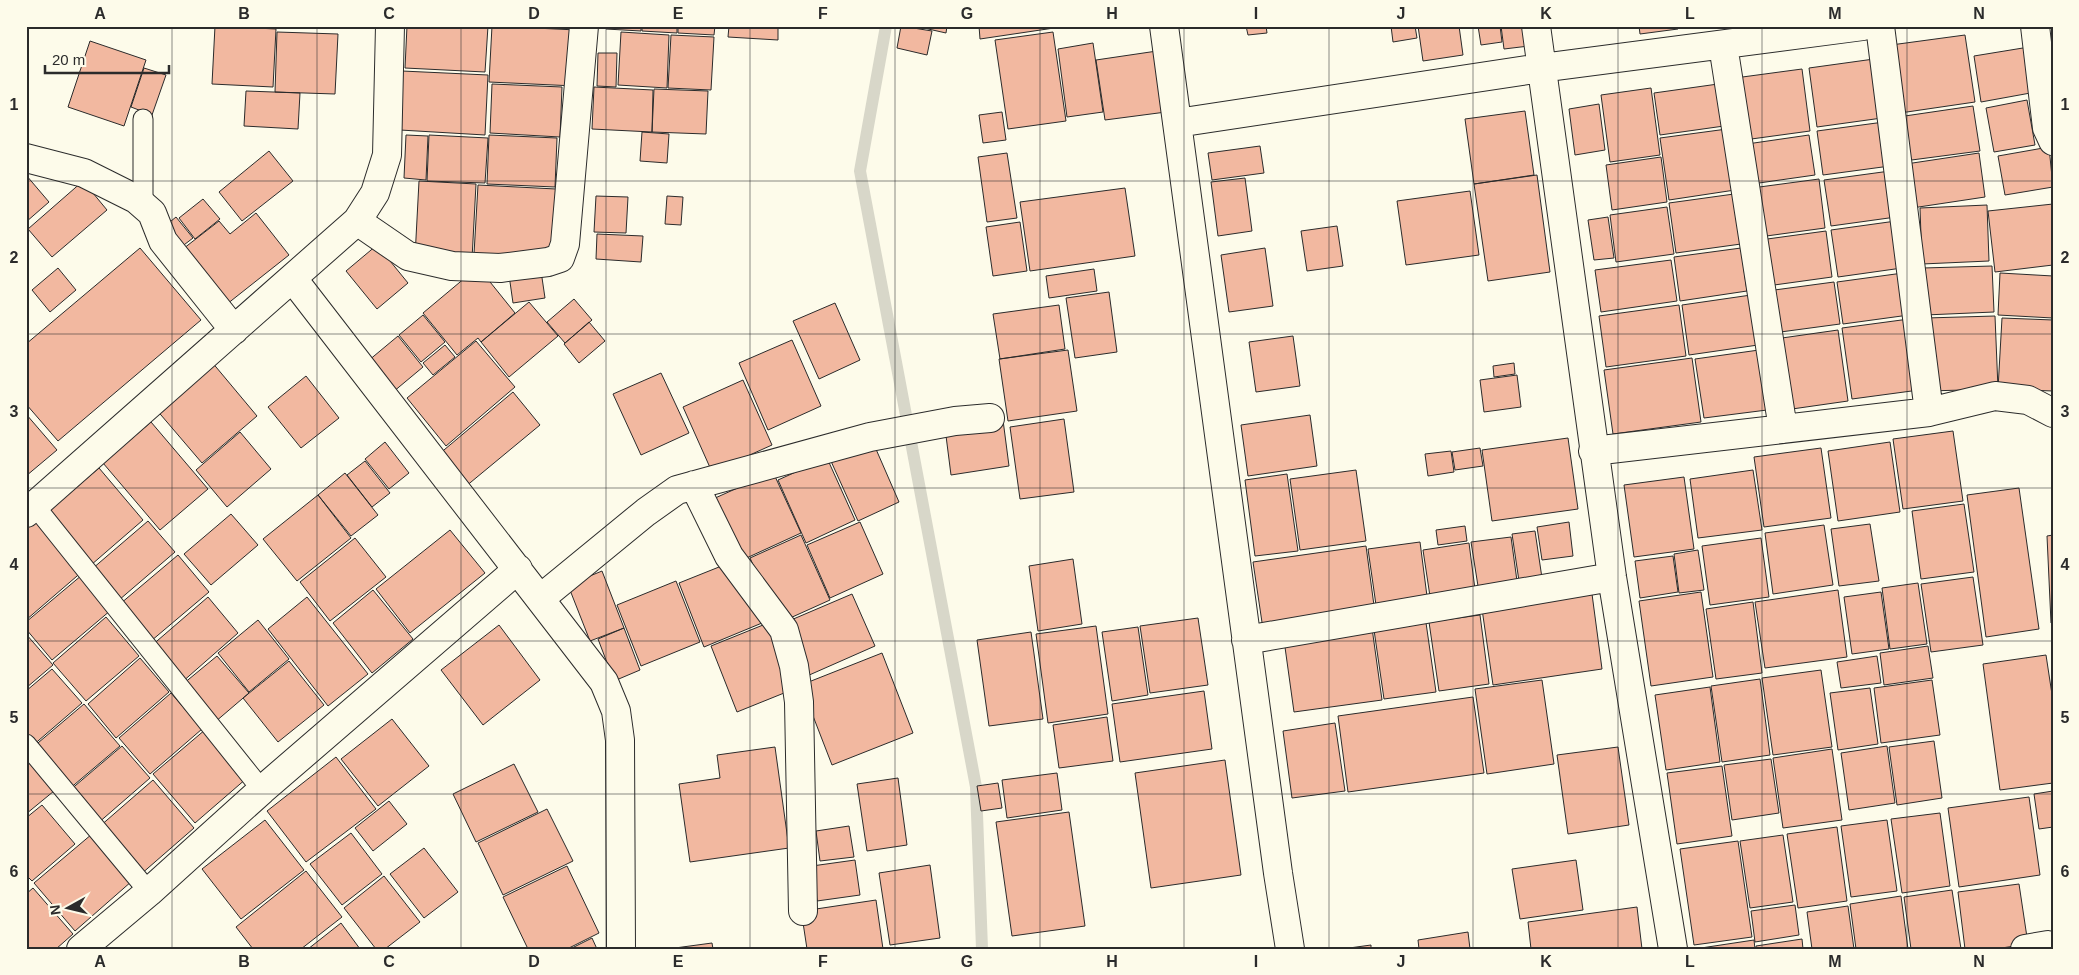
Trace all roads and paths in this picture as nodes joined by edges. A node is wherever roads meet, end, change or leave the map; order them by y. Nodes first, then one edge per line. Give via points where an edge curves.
1 (390, 26) edge
2 (584, 26) edge
3 (1164, 26) edge
4 (1536, 26) edge
5 (1863, 26) edge
6 (1880, 26) edge
7 (2035, 26) edge
8 (1723, 45) junction
9 (1542, 68) junction
10 (143, 119) dead end
11 (1177, 124) junction
12 (2053, 141) edge
13 (26, 158) edge
14 (143, 205) junction
15 (357, 221) junction
16 (293, 279) junction
17 (234, 330) junction
18 (1929, 412) junction
19 (2052, 412) edge
20 (990, 418) dead end
21 (1783, 429) junction
22 (1593, 451) junction
23 (694, 485) junction
24 (31, 509) edge
25 (518, 569) junction
26 (1612, 577) junction
27 (541, 598) junction
28 (1246, 640) junction
29 (26, 744) edge
30 (262, 790) junction
31 (149, 892) junction
32 (803, 911) dead end
33 (81, 949) edge
34 (621, 949) edge
35 (1290, 949) edge
36 (1673, 949) edge

1 - 15 street via 387,156 375,193
2 - 15 street via 565,244 560,258 500,268 452,266 408,256
3 - 11 street
4 - 9 street
5 - 8 street
6 - 18 street
7 - 12 street via 2047,128
8 - 9 street
8 - 21 street
9 - 11 street
9 - 22 street
10 - 14 lane
11 - 28 street
13 - 14 street via 84,173
14 - 17 street via 152,213 163,240
15 - 16 street
16 - 17 street
16 - 25 street
17 - 24 street
18 - 19 street via 1996,396 2028,400
18 - 21 street
20 - 23 street via 955,421 870,437
21 - 22 street
22 - 26 street
23 - 27 street via 676,490 646,512
23 - 32 street via 729,556 784,630 794,666 799,702
24 - 30 lane
25 - 27 street
25 - 30 street
26 - 28 street
26 - 36 street
27 - 34 street via 604,682 616,711 620,740
28 - 35 street
29 - 31 lane
30 - 31 street
31 - 33 street

